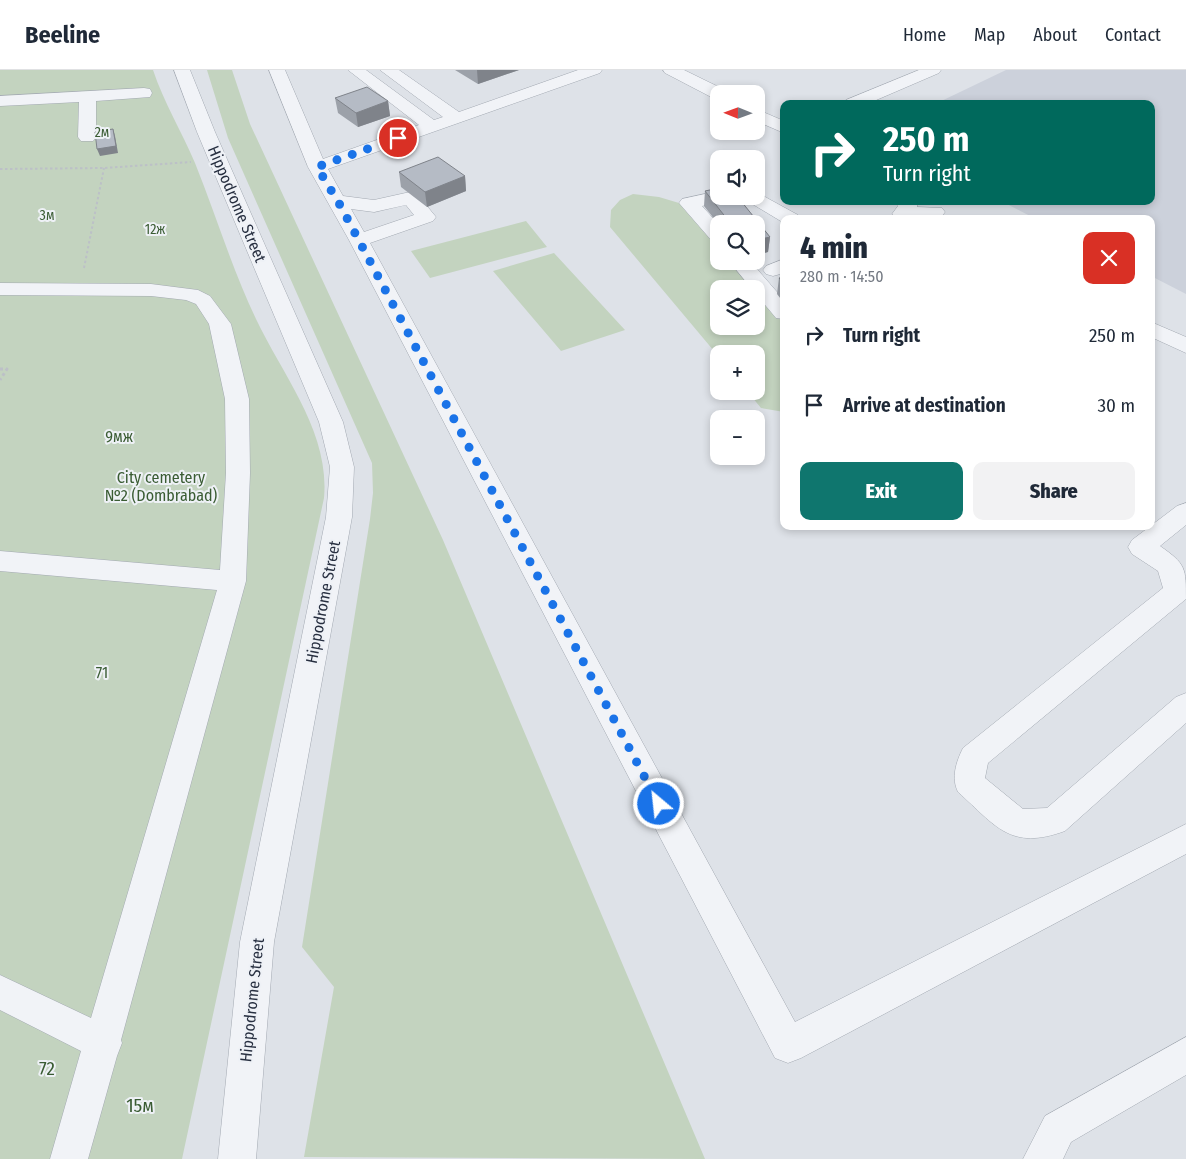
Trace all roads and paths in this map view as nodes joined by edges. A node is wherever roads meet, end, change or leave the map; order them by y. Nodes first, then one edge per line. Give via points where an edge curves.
1 (182, 70) edge
2 (277, 70) edge
3 (356, 70) edge
4 (388, 70) edge
5 (594, 70) edge
6 (671, 70) edge
7 (933, 70) edge
8 (710, 90) edge
9 (144, 94) dead end
10 (88, 96) junction
11 (0, 100) edge
12 (862, 100) edge
13 (455, 117) junction
14 (765, 118) edge
15 (431, 126) junction
16 (780, 126) edge
17 (87, 137) dead end
18 (194, 162) dead end
19 (317, 167) junction
20 (104, 168) junction
21 (0, 169) edge
22 (710, 199) edge
23 (337, 200) junction
24 (765, 204) edge
25 (904, 209) edge
26 (784, 215) edge
27 (936, 215) edge
28 (710, 228) edge
29 (359, 240) junction
30 (778, 267) edge
31 (765, 269) edge
32 (746, 270) edge
33 (755, 280) edge
34 (765, 286) edge
35 (80, 288) junction
36 (0, 289) edge
37 (765, 291) edge
38 (780, 308) edge
39 (1155, 330) edge
40 (1186, 346) edge
41 (0, 369) edge
42 (0, 380) edge
43 (1182, 518) edge
44 (0, 561) edge
45 (1180, 575) edge
46 (234, 581) junction
47 (1186, 705) edge
48 (1186, 838) edge
49 (0, 992) edge
50 (104, 1043) junction
51 (1186, 1055) edge
52 (70, 1159) edge
53 (237, 1159) edge
54 (1042, 1159) edge

1 - 53 street, Hippodrome Street via 331,422 342,467 339,517 257,942
2 - 19 street
3 - 15 street
4 - 13 street
5 - 13 street
6 - 8 street
7 - 12 street
9 - 10 street
10 - 11 street
10 - 17 street
13 - 15 street
14 - 16 street
15 - 19 street
18 - 20 path
19 - 23 street
20 - 21 path
20 - 35 path
22 - 28 street via 689,203
23 - 29 street
23 - 29 street via 360,207 382,208 410,198 426,217
24 - 26 street
25 - 27 street
29 - 48 street via 788,1045
30 - 31 street
30 - 34 street via 767,277
32 - 33 street
35 - 36 street
35 - 46 street via 174,290 191,294 203,300 220,324 237,399
37 - 38 street
39 - 40 street
41 - 42 path via 7,369
43 - 45 street via 1141,547
44 - 46 street
45 - 47 street via 974,757 969,782 1017,824 1054,822
46 - 50 street
49 - 50 street
50 - 52 street
51 - 54 street via 1058,1129

